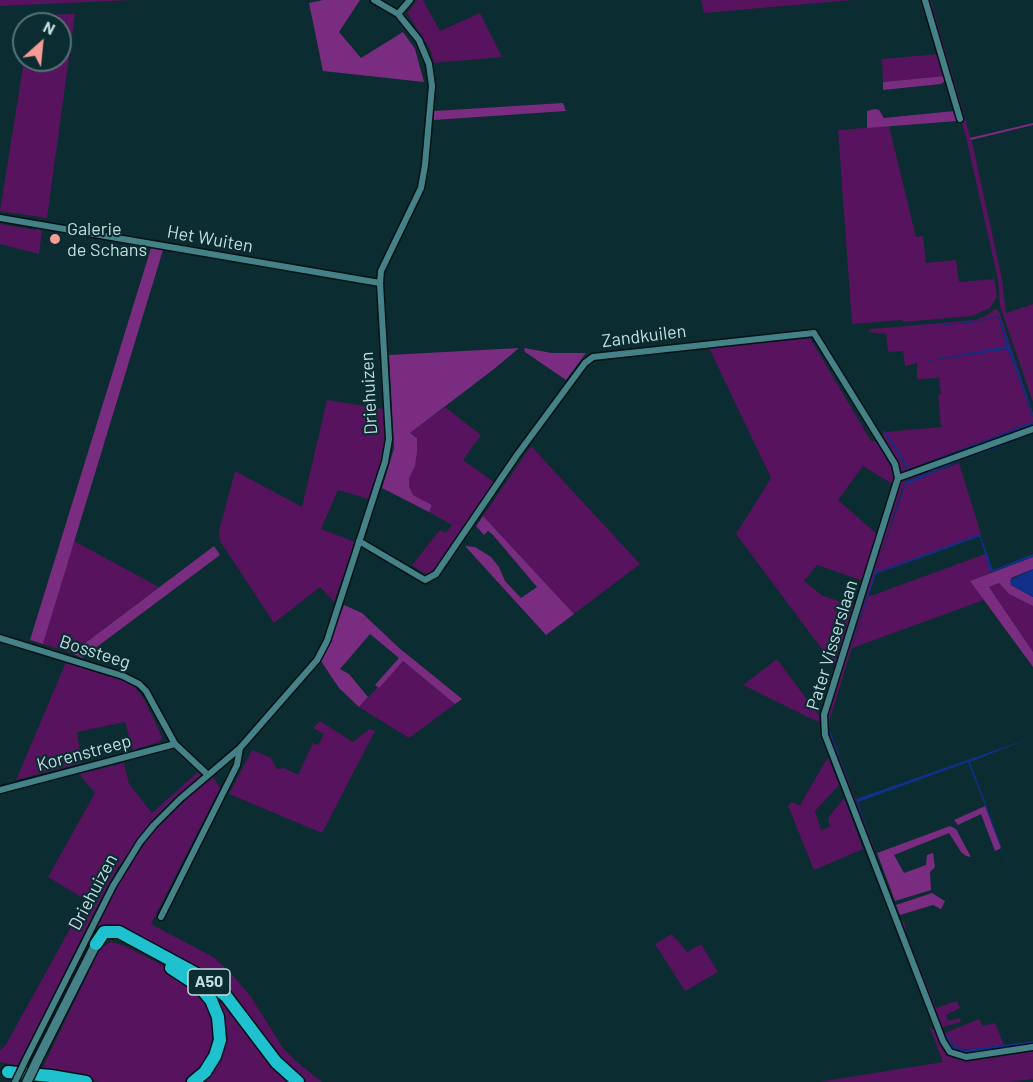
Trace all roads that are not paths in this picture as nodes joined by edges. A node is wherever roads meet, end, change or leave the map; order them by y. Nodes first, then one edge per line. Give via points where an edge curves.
1 (374, 0) edge
2 (410, 0) edge
3 (925, 0) edge
4 (398, 14) junction
5 (960, 119) dead end
6 (0, 218) edge
7 (380, 283) junction
8 (1033, 429) edge
9 (898, 478) junction
10 (359, 541) junction
11 (0, 638) edge
12 (176, 744) junction
13 (240, 748) junction
14 (208, 775) junction
15 (0, 790) edge
16 (161, 917) dead end
17 (96, 944) junction
18 (1033, 1047) edge
19 (7, 1074) edge
20 (27, 1082) edge
21 (54, 1082) edge
22 (86, 1082) edge
23 (193, 1082) edge
24 (298, 1082) edge

1 - 4 street
2 - 4 street
3 - 5 street
4 - 7 street, Driehuizen via 424,49 432,86 421,188 386,258
6 - 7 street, Het Wuiten
7 - 10 street, Driehuizen via 389,439
8 - 9 street
9 - 10 street, Zandkuilen via 895,464 814,333 601,356 585,363 436,574 425,580
9 - 18 street, Pater Visserslaan via 824,715 824,729 950,1052 966,1057
10 - 13 street, Driehuizen via 327,641 317,660
11 - 12 street, Bossteeg via 131,679 146,691
12 - 14 street, Bossteeg
12 - 15 street, Korenstreep
13 - 14 street, Driehuizen
13 - 16 street, Driehuizen via 237,765
14 - 19 street, Driehuizen, bridge via 154,825 129,858 26,1059
17 - 20 main road, Driehuizen, bridge
17 - 23 highway, A50 via 105,937 115,939 194,981 208,995 218,1017 220,1040 210,1064
17 - 24 highway, A50 via 104,932 116,931 204,978 226,996 271,1056
19 - 21 highway
19 - 22 highway

